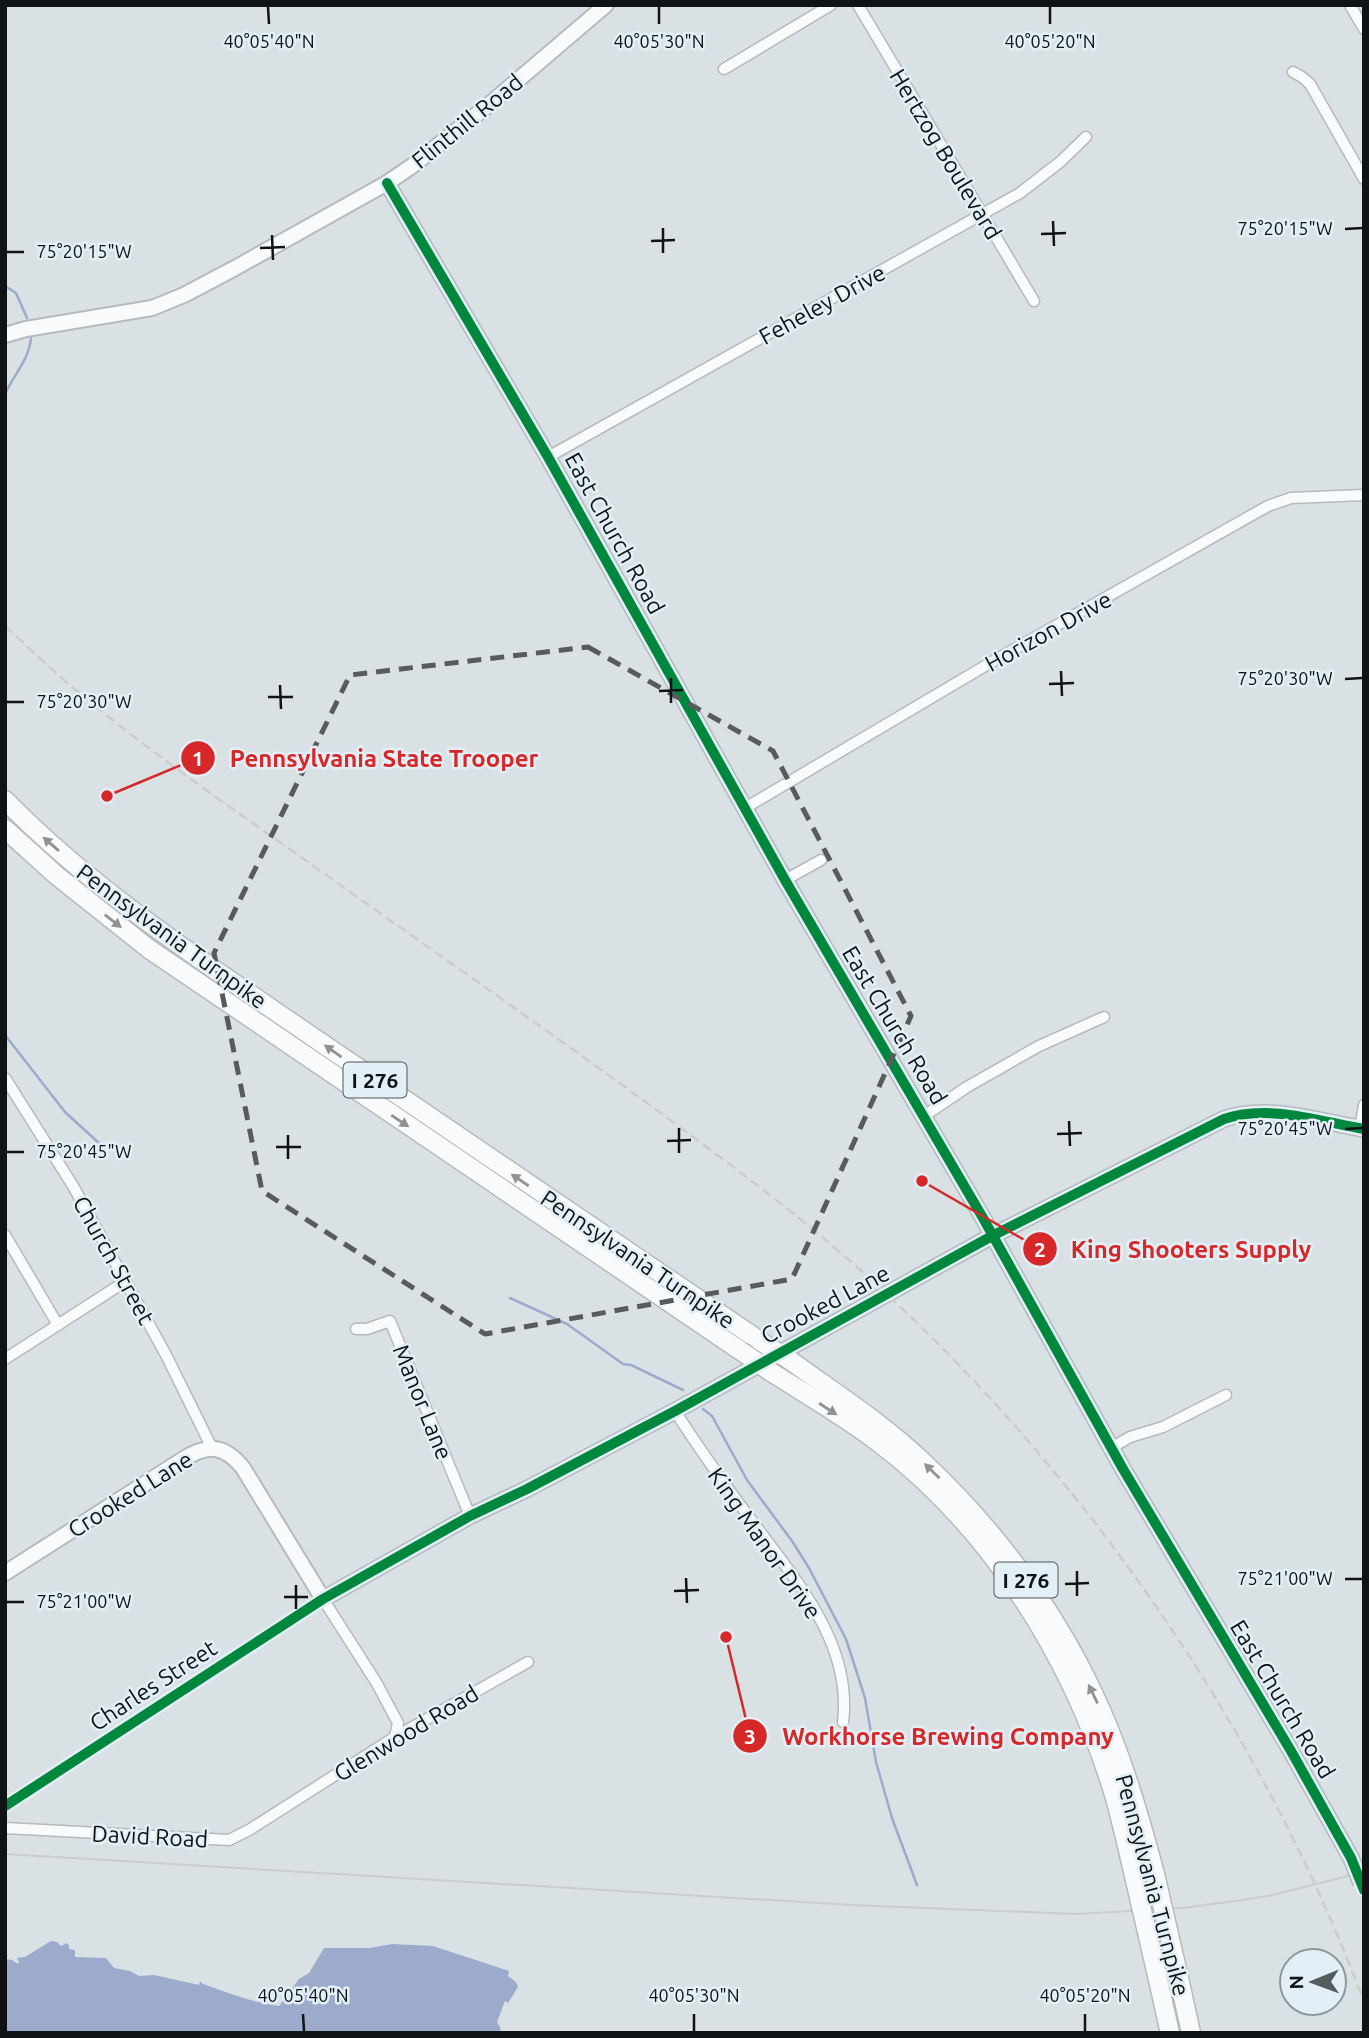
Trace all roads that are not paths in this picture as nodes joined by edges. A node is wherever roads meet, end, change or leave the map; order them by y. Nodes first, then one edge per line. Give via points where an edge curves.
1 (606, 5) edge
2 (831, 5) edge
3 (858, 5) edge
4 (1350, 5) edge
5 (1364, 29) edge
6 (724, 69) dead end
7 (1293, 72) dead end
8 (1086, 137) dead end
9 (1364, 179) edge
10 (387, 183) junction
11 (981, 214) junction
12 (1034, 301) dead end
13 (5, 335) edge
14 (548, 457) junction
15 (1364, 495) edge
16 (5, 800) edge
17 (745, 808) junction
18 (5, 828) edge
19 (821, 860) dead end
20 (785, 880) junction
21 (1104, 1017) dead end
22 (5, 1078) edge
23 (1364, 1105) edge
24 (924, 1116) junction
25 (1362, 1129) edge
26 (5, 1235) edge
27 (992, 1236) junction
28 (126, 1282) junction
29 (58, 1325) junction
30 (355, 1329) dead end
31 (5, 1359) edge
32 (1226, 1395) dead end
33 (675, 1411) junction
34 (212, 1448) junction
35 (1111, 1448) junction
36 (470, 1516) junction
37 (5, 1573) edge
38 (323, 1599) junction
39 (528, 1662) dead end
40 (843, 1722) dead end
41 (395, 1737) junction
42 (5, 1807) edge
43 (285, 1807) joint
44 (5, 1828) edge
45 (1362, 1886) edge
46 (1170, 2033) edge
47 (1191, 2033) edge

1 - 10 street, Flinthill Road via 443,143
2 - 6 street
3 - 11 street, Hertzog Boulevard
4 - 5 street
7 - 9 street via 1310,84
8 - 11 street, Feheley Drive via 1038,181
10 - 13 street, Flinthill Road via 164,304
10 - 14 street, East Church Road
11 - 12 street, Hertzog Boulevard
11 - 14 street, Feheley Drive
14 - 17 street, East Church Road
15 - 17 street, Horizon Drive via 1292,498 1268,506
47 -> 16 highway, Pennsylvania Turnpike / I 276, bridge via 1155,1874 1129,1783 1100,1707 1063,1638 1017,1568 971,1512 920,1459 868,1416 190,953 80,869
17 - 20 street, East Church Road
18 -> 46 highway, Pennsylvania Turnpike / I 276, bridge via 149,949 887,1450 952,1510 999,1565 1035,1619 1088,1725 1114,1798
19 - 20 street
20 - 24 street, East Church Road
21 - 24 street via 1040,1046
22 - 28 street, Church Street
23 - 25 street
24 - 27 street, East Church Road
25 - 27 street, Crooked Lane via 1279,1114 1237,1115
26 - 29 street
27 - 33 street, Crooked Lane
27 - 35 street, East Church Road
28 - 29 street
28 - 34 street, Church Street
29 - 31 street
30 - 36 street, Manor Lane via 390,1321
32 - 35 street
33 - 36 street, Crooked Lane
33 - 40 street, King Manor Drive via 818,1615 839,1662 844,1684
34 - 37 street, Crooked Lane via 182,1460
34 - 38 street, Crooked Lane via 226,1451 243,1468
35 - 45 street, East Church Road, bridge via 1291,1751
36 - 38 street, Crooked Lane
38 - 41 street via 398,1723
38 - 42 street, Charles Street
39 - 41 street, Glenwood Road
41 - 43 street, Glenwood Road
43 - 44 street, David Road via 229,1840

